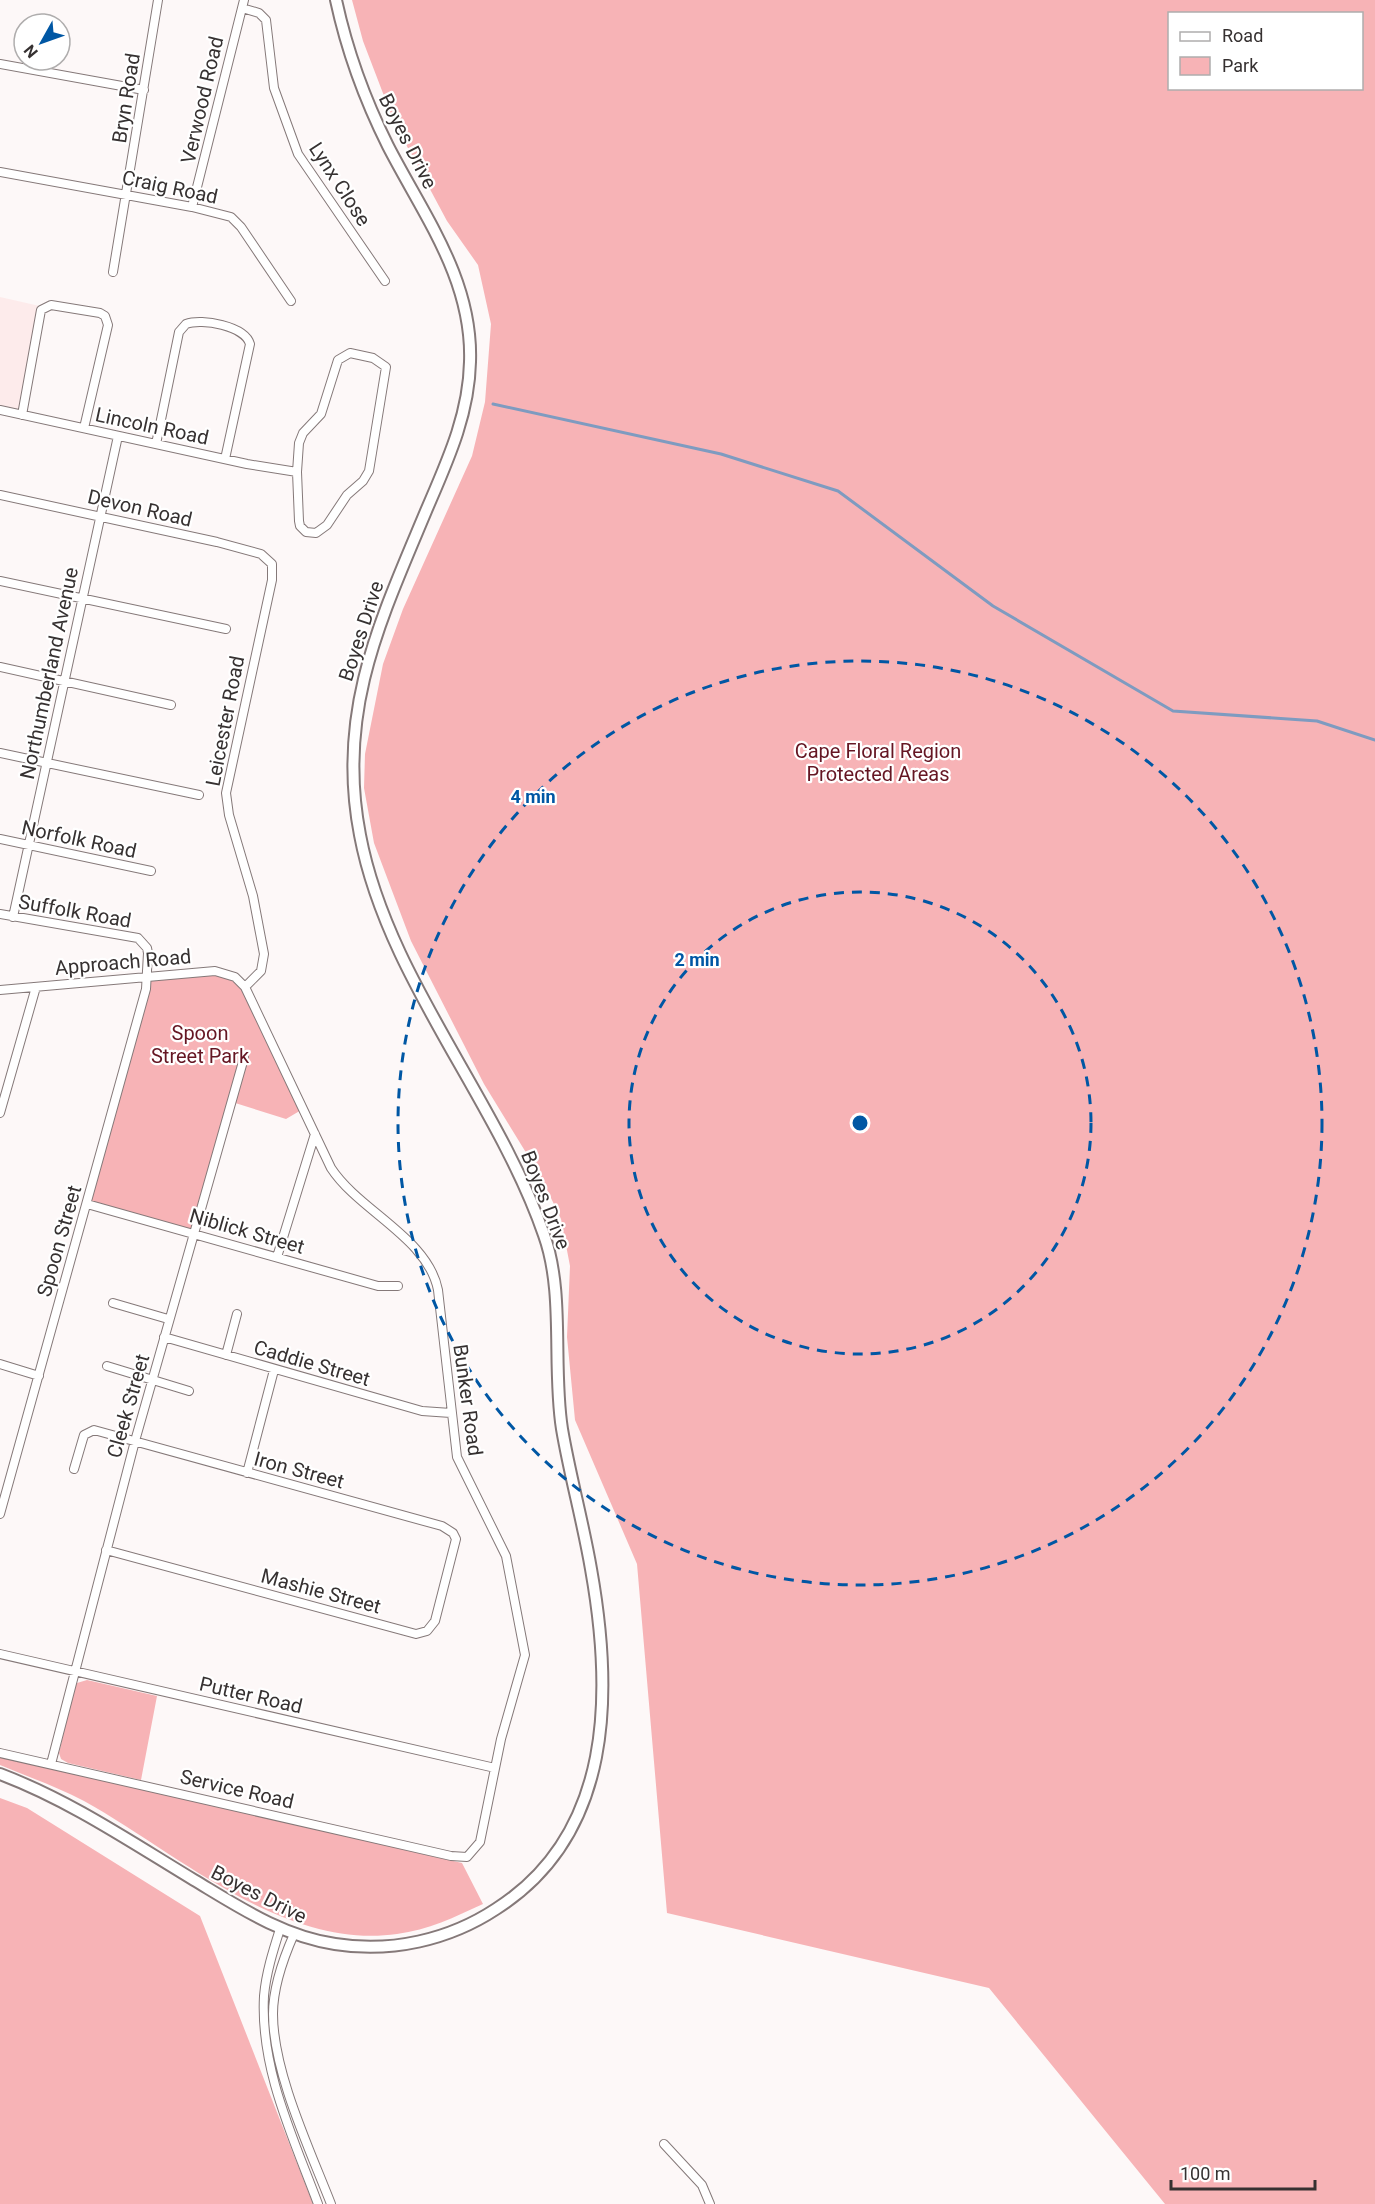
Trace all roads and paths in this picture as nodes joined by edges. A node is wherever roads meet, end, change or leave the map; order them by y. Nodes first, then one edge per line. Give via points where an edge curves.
1 (158, 0) edge
2 (336, 0) edge
3 (243, 4) edge
4 (0, 64) edge
5 (144, 90) junction
6 (0, 172) edge
7 (126, 194) junction
8 (192, 207) junction
9 (113, 272) dead end
10 (385, 281) dead end
11 (291, 301) dead end
12 (0, 410) edge
13 (22, 415) junction
14 (84, 428) junction
15 (118, 436) junction
16 (156, 444) junction
17 (225, 459) junction
18 (297, 472) junction
19 (0, 495) edge
20 (100, 516) junction
21 (270, 560) joint
22 (0, 580) edge
23 (82, 599) junction
24 (226, 629) dead end
25 (0, 667) edge
26 (64, 681) junction
27 (171, 705) dead end
28 (0, 753) edge
29 (47, 763) junction
30 (199, 795) dead end
31 (0, 839) edge
32 (29, 845) junction
33 (151, 871) dead end
34 (0, 915) edge
35 (13, 917) junction
36 (145, 977) junction
37 (36, 987) junction
38 (245, 987) junction
39 (0, 990) edge
40 (244, 1058) dead end
41 (0, 1113) edge
42 (315, 1134) junction
43 (87, 1204) junction
44 (194, 1233) junction
45 (278, 1257) junction
46 (398, 1286) dead end
47 (113, 1303) dead end
48 (237, 1314) dead end
49 (168, 1319) junction
50 (164, 1337) junction
51 (226, 1356) junction
52 (0, 1364) edge
53 (107, 1366) dead end
54 (274, 1370) junction
55 (39, 1376) junction
56 (152, 1380) junction
57 (189, 1391) dead end
58 (451, 1413) junction
59 (135, 1441) junction
60 (74, 1469) dead end
61 (247, 1473) junction
62 (0, 1514) edge
63 (453, 1533) joint
64 (106, 1550) junction
65 (0, 1654) edge
66 (73, 1671) junction
67 (0, 1753) edge
68 (51, 1764) junction
69 (495, 1768) junction
70 (0, 1774) edge
71 (466, 1857) joint
72 (280, 1929) junction
73 (294, 1934) junction
74 (664, 2144) dead end
75 (318, 2204) edge
76 (331, 2204) edge
77 (710, 2204) edge

1 - 5 street, Bryn Road
2 - 73 main road, Boyes Drive via 348,48 376,121 457,278 470,347 469,382 458,431 366,663 354,734 358,826 377,900 407,964 518,1170 549,1251 555,1285 559,1401 593,1576 603,1702 597,1761 577,1817 551,1860 504,1904 473,1923 415,1943 353,1946
3 - 8 street, Verwood Road
3 - 10 street, Lynx Close via 266,20 274,88 298,154
4 - 5 street
5 - 7 street, Bryn Road
6 - 7 street, Craig Road
7 - 8 street, Craig Road
7 - 9 street, Bryn Road
8 - 11 street, Craig Road via 231,217
12 - 13 street, Lincoln Road
13 - 14 street, Lincoln Road
13 - 14 street via 41,310 51,305 100,313 108,325
14 - 15 street, Lincoln Road
15 - 16 street, Lincoln Road
15 - 20 street, Northumberland Avenue
16 - 17 street, Lincoln Road
16 - 17 street via 179,332 186,324 202,322 241,332 250,344
17 - 18 street, Lincoln Road
18 - 18 street via 300,526 306,532 316,533 327,525 369,471 387,372 383,363 350,353 341,356 321,414 301,437
19 - 20 street, Devon Road
20 - 21 street, Devon Road via 261,554
20 - 23 street, Northumberland Avenue
21 - 38 street, Leicester Road via 272,580 226,793 264,954 261,971
22 - 23 street
23 - 24 street
23 - 26 street, Northumberland Avenue
25 - 26 street
26 - 27 street
26 - 29 street, Northumberland Avenue
28 - 29 street
29 - 30 street
29 - 32 street, Northumberland Avenue
31 - 32 street, Norfolk Road
32 - 33 street, Norfolk Road
32 - 35 street, Northumberland Avenue
34 - 35 street, Suffolk Road
35 - 36 street, Suffolk Road via 138,938 147,948
36 - 37 street, Approach Road
36 - 38 street, Approach Road via 220,972 235,977
36 - 43 street, Spoon Street via 146,989
37 - 39 street, Approach Road
37 - 41 street
38 - 42 street, Bunker Road
40 - 44 street, Cleek Street
42 - 45 street
42 - 58 street, Bunker Road via 336,1177 430,1265 438,1290
43 - 44 street, Niblick Street
43 - 55 street, Spoon Street
44 - 45 street, Niblick Street
44 - 49 street, Cleek Street
45 - 46 street, Niblick Street via 378,1286
47 - 49 street
48 - 51 street
49 - 50 street, Cleek Street
50 - 51 street, Caddie Street
50 - 56 street, Cleek Street
51 - 54 street, Caddie Street
52 - 55 street
53 - 56 street
54 - 58 street, Caddie Street via 430,1413
54 - 61 street
55 - 62 street, Spoon Street
56 - 57 street
56 - 59 street, Cleek Street
58 - 69 street, Bunker Road via 461,1467 506,1556 524,1648 524,1662
59 - 60 street, Iron Street via 94,1430 87,1432
59 - 61 street, Iron Street
59 - 64 street, Cleek Street
61 - 63 street, Iron Street via 442,1526
63 - 64 street, Mashie Street via 455,1549 435,1621 427,1631 416,1634
64 - 66 street, Cleek Street
65 - 66 street, Putter Road
66 - 68 street, Cleek Street
66 - 69 street, Putter Road
67 - 68 street, Service Road
68 - 71 street, Service Road
69 - 71 street, Bunker Road via 480,1842
70 - 72 main road, Boyes Drive via 96,1821
72 - 73 main road, Boyes Drive
72 - 75 street via 264,1995 264,2041 272,2075
73 - 76 street via 279,1972 273,2014 275,2037 288,2087
74 - 77 street via 702,2185

